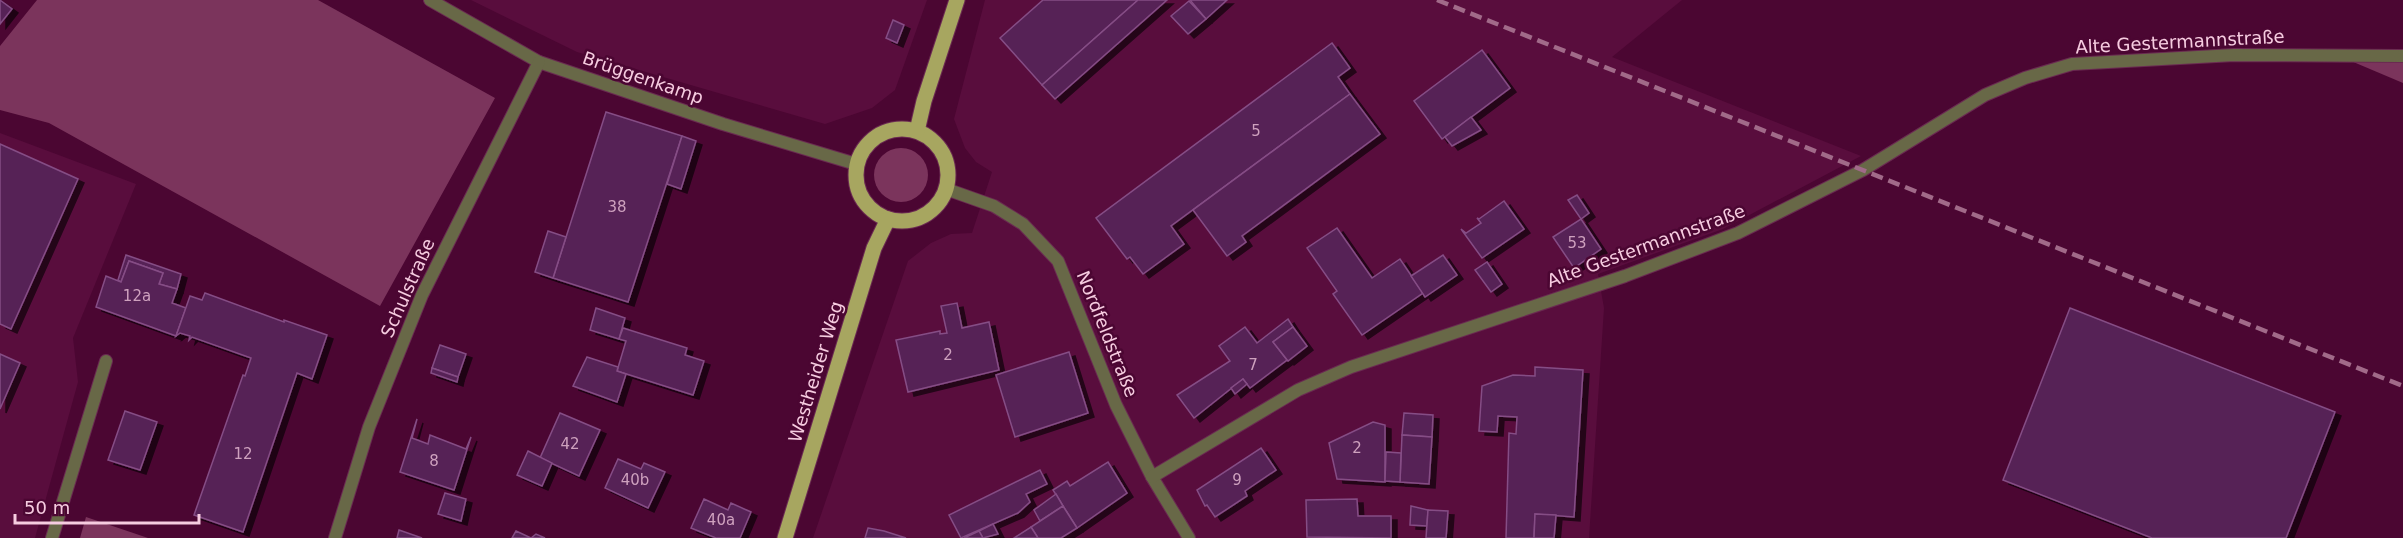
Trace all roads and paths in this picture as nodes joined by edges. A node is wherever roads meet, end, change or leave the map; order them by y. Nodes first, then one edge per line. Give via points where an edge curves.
1 (430, 0) edge
2 (957, 0) edge
3 (2403, 56) edge
4 (539, 62) junction
5 (917, 131) junction
6 (856, 164) junction
7 (946, 189) junction
8 (888, 219) junction
9 (106, 361) dead end
10 (1152, 477) junction
11 (52, 538) edge
12 (335, 538) edge
13 (785, 538) edge
14 (1189, 538) edge

1 - 4 street, Brüggenkamp
2 - 5 main road
3 - 10 street, Alte Gestermannstraße via 2234,55 2072,64 2025,78 1985,95 1863,170 1738,233 1625,276 1351,367 1298,390
4 - 6 street, Brüggenkamp
4 - 12 street, Schulstraße via 422,295 369,427
5 - 6 main road via 902,128 873,138
5 - 7 main road via 940,148 946,161
6 - 8 main road via 855,178 865,204
7 - 8 main road via 941,200 923,216 912,220
7 - 10 street, Nordfeldstraße via 994,206 1023,225 1058,261 1116,405
8 - 13 main road, Westheider Weg via 874,248
9 - 11 street
10 - 14 street, Nordfeldstraße

